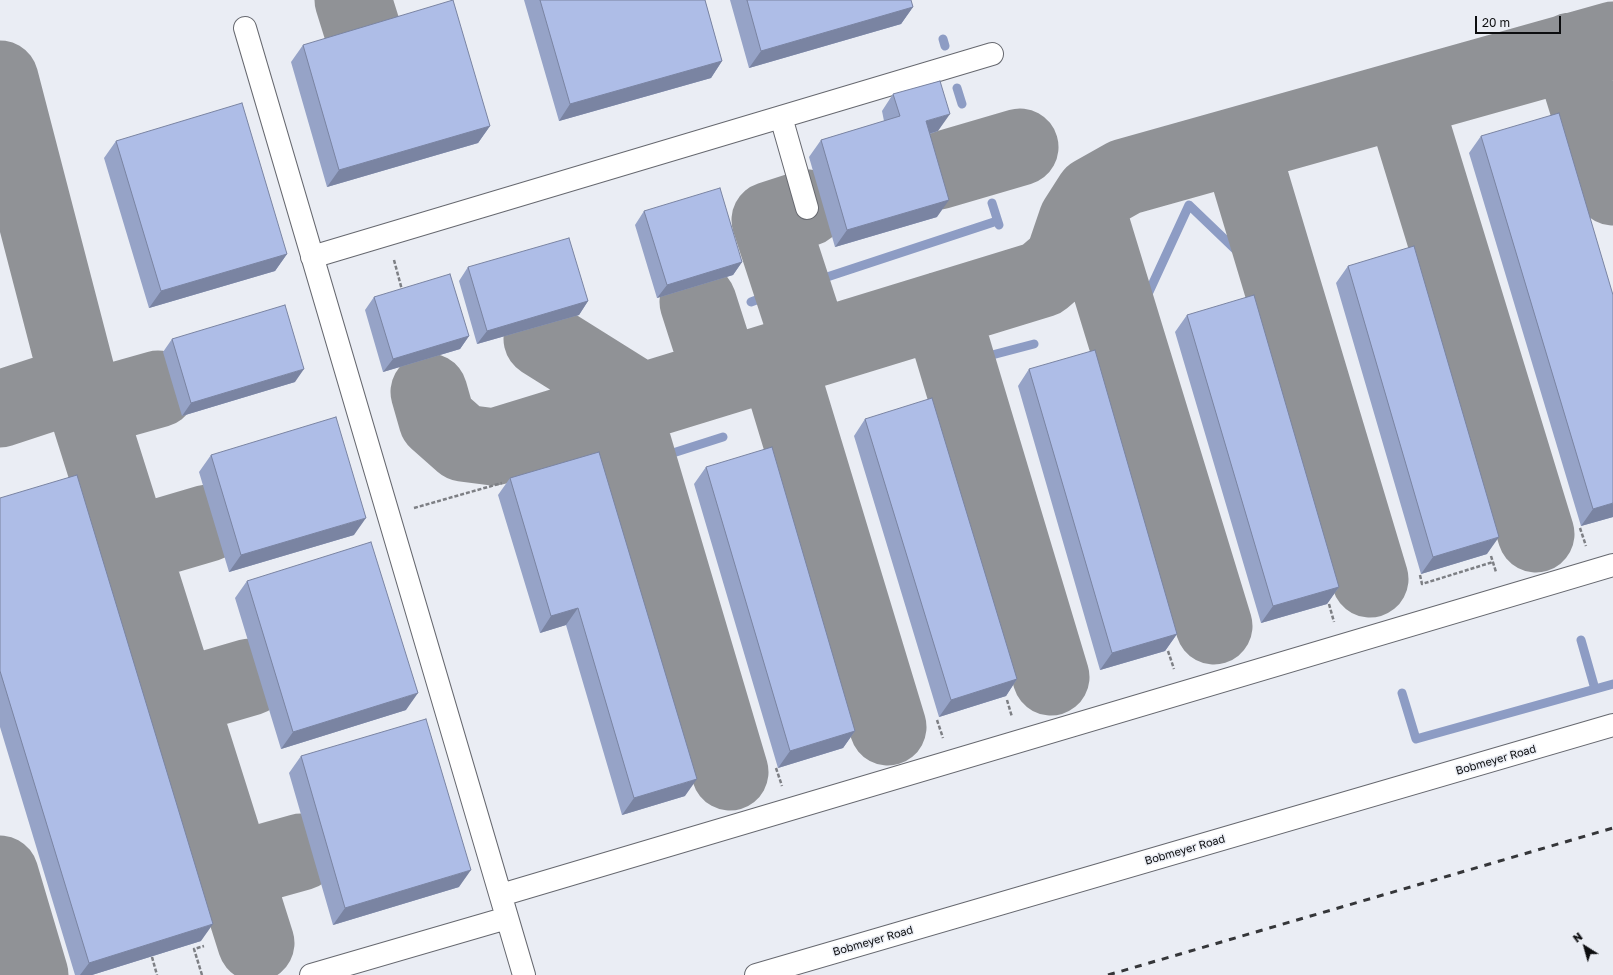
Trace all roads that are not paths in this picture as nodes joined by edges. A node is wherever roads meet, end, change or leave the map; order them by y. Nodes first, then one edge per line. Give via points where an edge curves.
1 (245, 28) dead end
2 (992, 54) dead end
3 (781, 117) junction
4 (807, 208) dead end
5 (312, 257) junction
6 (1613, 565) edge
7 (1613, 725) edge
8 (501, 895) junction
9 (507, 918) junction
10 (311, 975) edge
11 (524, 975) edge
12 (756, 975) edge

1 - 5 street
2 - 3 street
3 - 4 street
3 - 5 street
5 - 8 street
6 - 8 street
7 - 12 street, Bobmeyer Road
8 - 9 street
9 - 10 street
9 - 11 street

